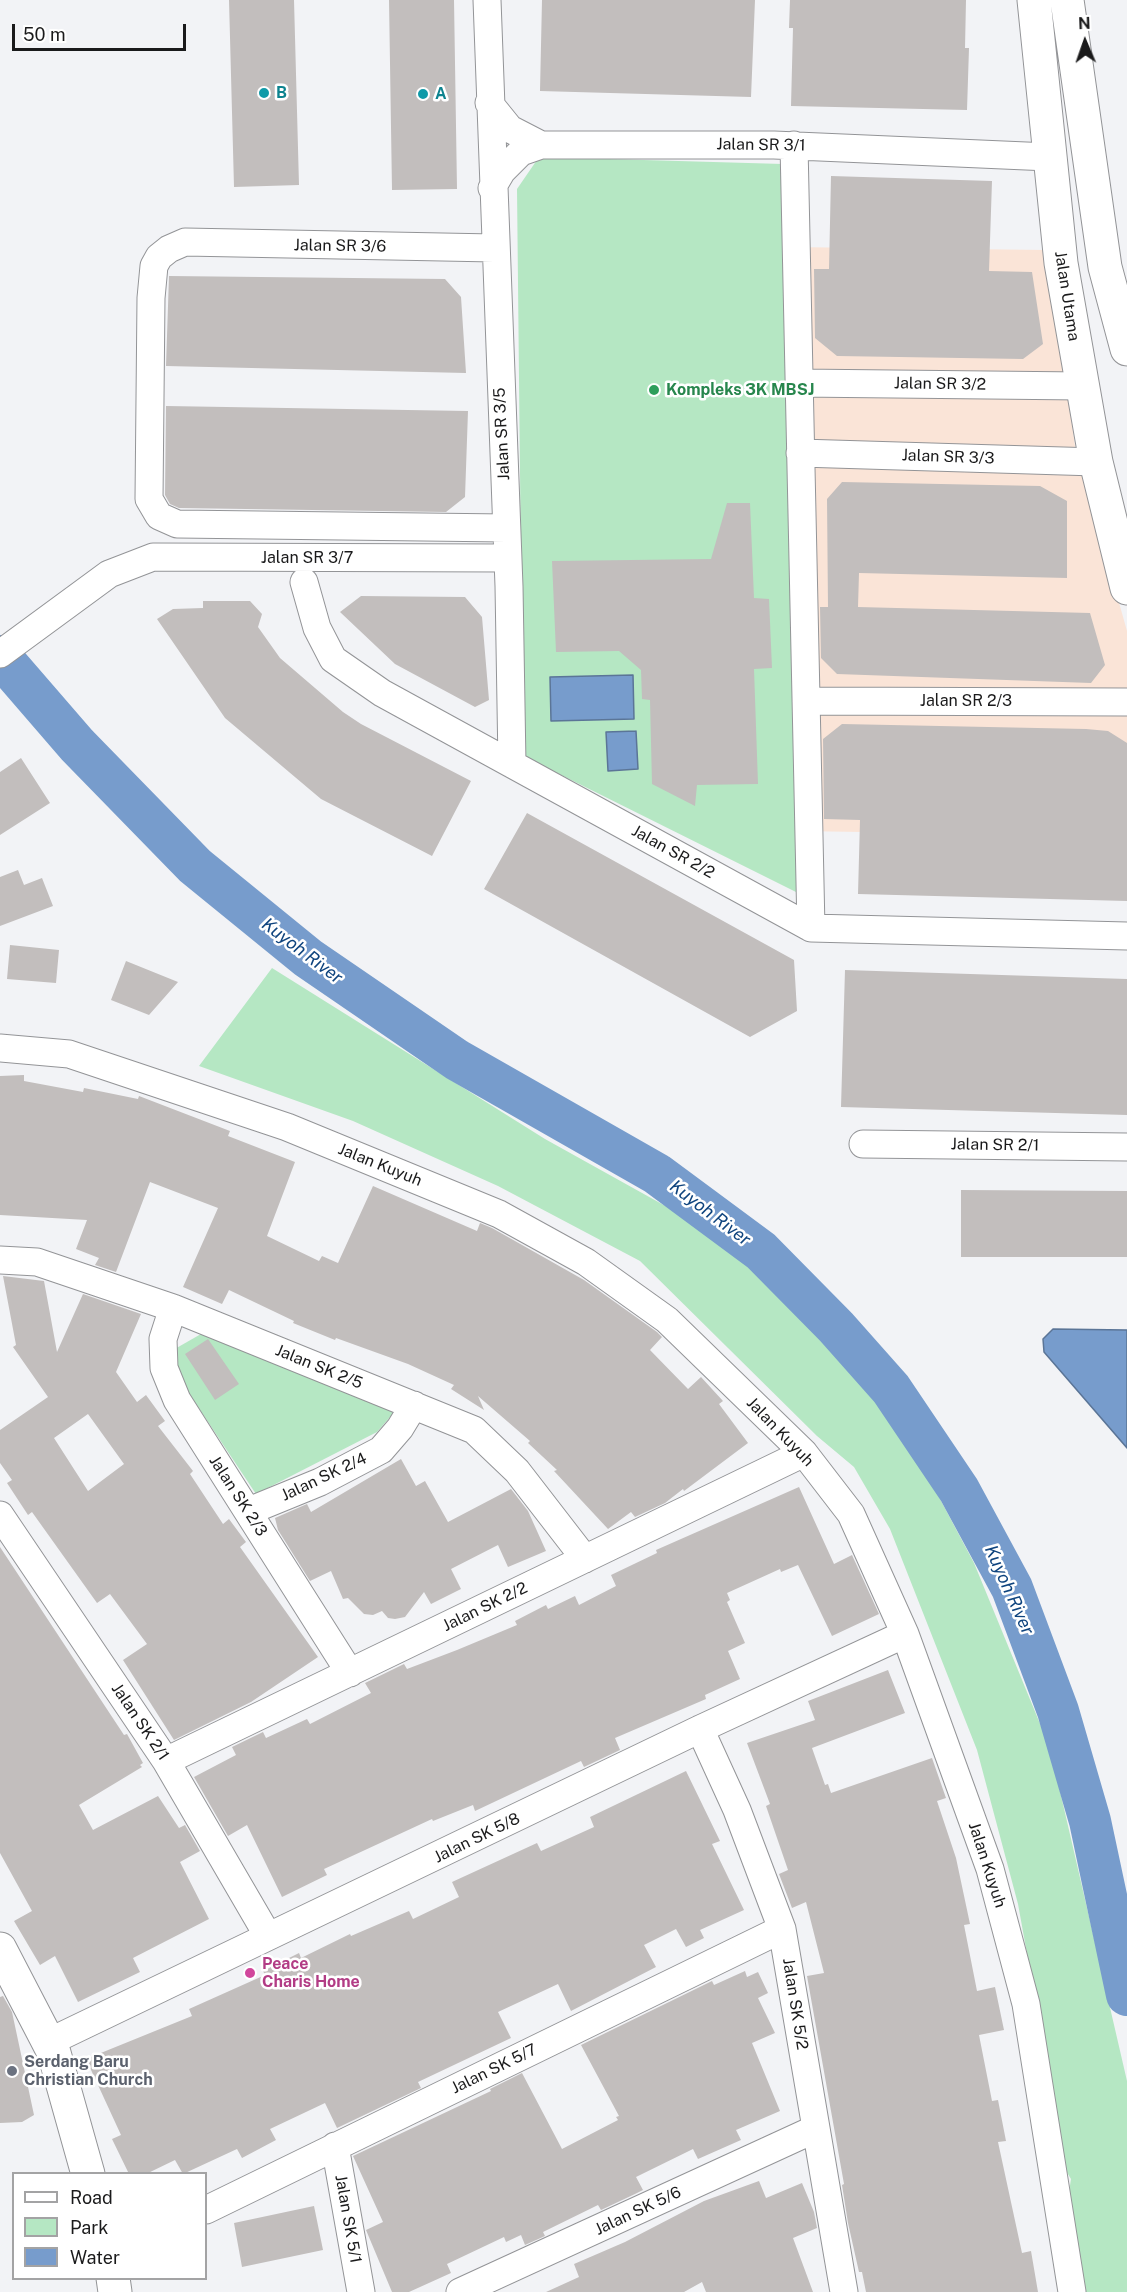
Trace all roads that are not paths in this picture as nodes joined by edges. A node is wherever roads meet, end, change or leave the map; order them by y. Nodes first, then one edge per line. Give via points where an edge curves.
1 (487, 0) edge
2 (1034, 0) edge
3 (1067, 0) edge
4 (489, 103) junction
5 (541, 145) junction
6 (794, 145) junction
7 (1049, 157) junction
8 (492, 188) junction
9 (494, 248) junction
10 (1127, 349) edge
11 (799, 383) junction
12 (1082, 386) junction
13 (800, 453) junction
14 (1096, 462) junction
15 (506, 528) junction
16 (507, 558) junction
17 (304, 582) dead end
18 (1127, 588) edge
19 (0, 654) edge
20 (806, 701) junction
21 (1127, 702) edge
22 (512, 764) junction
23 (811, 928) junction
24 (1127, 936) edge
25 (0, 1048) edge
26 (863, 1144) dead end
27 (1127, 1147) edge
28 (0, 1260) edge
29 (173, 1308) junction
30 (414, 1405) junction
31 (804, 1453) junction
32 (249, 1511) junction
33 (0, 1515) edge
34 (585, 1559) junction
35 (905, 1634) junction
36 (350, 1673) junction
37 (700, 1729) junction
38 (166, 1761) junction
39 (782, 1929) junction
40 (268, 1936) junction
41 (0, 1949) edge
42 (49, 2042) junction
43 (815, 2129) junction
44 (335, 2146) junction
45 (87, 2172) edge
46 (207, 2210) edge
47 (361, 2292) edge
48 (460, 2292) edge
49 (844, 2292) edge
50 (1072, 2292) edge

1 - 4 street, Jalan SR 3/5
2 - 7 street, Jalan Utama
3 - 10 street via 1105,267
4 - 5 street, Jalan SR 3/1 via 510,129
4 - 8 street, Jalan SR 3/5
5 - 6 street, Jalan SR 3/1
5 - 8 street via 521,152
6 - 7 street, Jalan SR 3/1
6 - 11 street
7 - 12 street, Jalan Utama via 1061,263
8 - 9 street, Jalan SR 3/5
9 - 15 street, Jalan SR 3/5
9 - 15 street, Jalan SR 3/6 via 185,242 159,256 154,266 149,499 159,516 177,524
11 - 12 street, Jalan SR 3/2
11 - 13 street
12 - 14 street, Jalan Utama
13 - 14 street, Jalan SR 3/3
13 - 20 street
14 - 18 street, Jalan Utama
15 - 16 street, Jalan SR 3/5
16 - 19 street, Jalan SR 3/7 via 153,557 109,574
16 - 22 street, Jalan SR 3/5
17 - 22 street, Jalan SR 2/2 via 317,628 333,659 382,693
20 - 21 street, Jalan SR 2/3
20 - 23 street
22 - 23 street, Jalan SR 2/2
23 - 24 street, Jalan SR 2/2
25 - 31 street, Jalan Kuyuh via 69,1054 287,1127 499,1214 586,1262 667,1320
26 - 27 street, Jalan SR 2/1
28 - 29 street, Jalan SK 2/5 via 36,1262
29 - 30 street, Jalan SK 2/5
29 - 32 street, Jalan SK 2/3 via 163,1339 164,1368 177,1400
30 - 32 street, Jalan SK 2/4 via 381,1450 320,1482
30 - 34 street, Jalan SK 2/5 via 474,1430 517,1471
31 - 34 street, Jalan SK 2/2
31 - 35 street, Jalan Kuyuh via 851,1514
32 - 36 street, Jalan SK 2/3
33 - 38 street, Jalan SK 2/1
34 - 36 street, Jalan SK 2/2
35 - 37 street, Jalan SK 5/8
35 - 50 street, Jalan Kuyuh via 1009,1932 1026,2004
36 - 38 street, Jalan SK 2/2
37 - 39 street, Jalan SK 5/2 via 737,1810
37 - 40 street, Jalan SK 5/8
38 - 40 street, Jalan SK 2/1
39 - 43 street, Jalan SK 5/2
39 - 44 street, Jalan SK 5/7
40 - 42 street, Jalan SK 5/8
41 - 42 street
42 - 45 street
43 - 48 street, Jalan SK 5/6
43 - 49 street, Jalan SK 5/2
44 - 46 street, Jalan SK 5/7
44 - 47 street, Jalan SK 5/1

